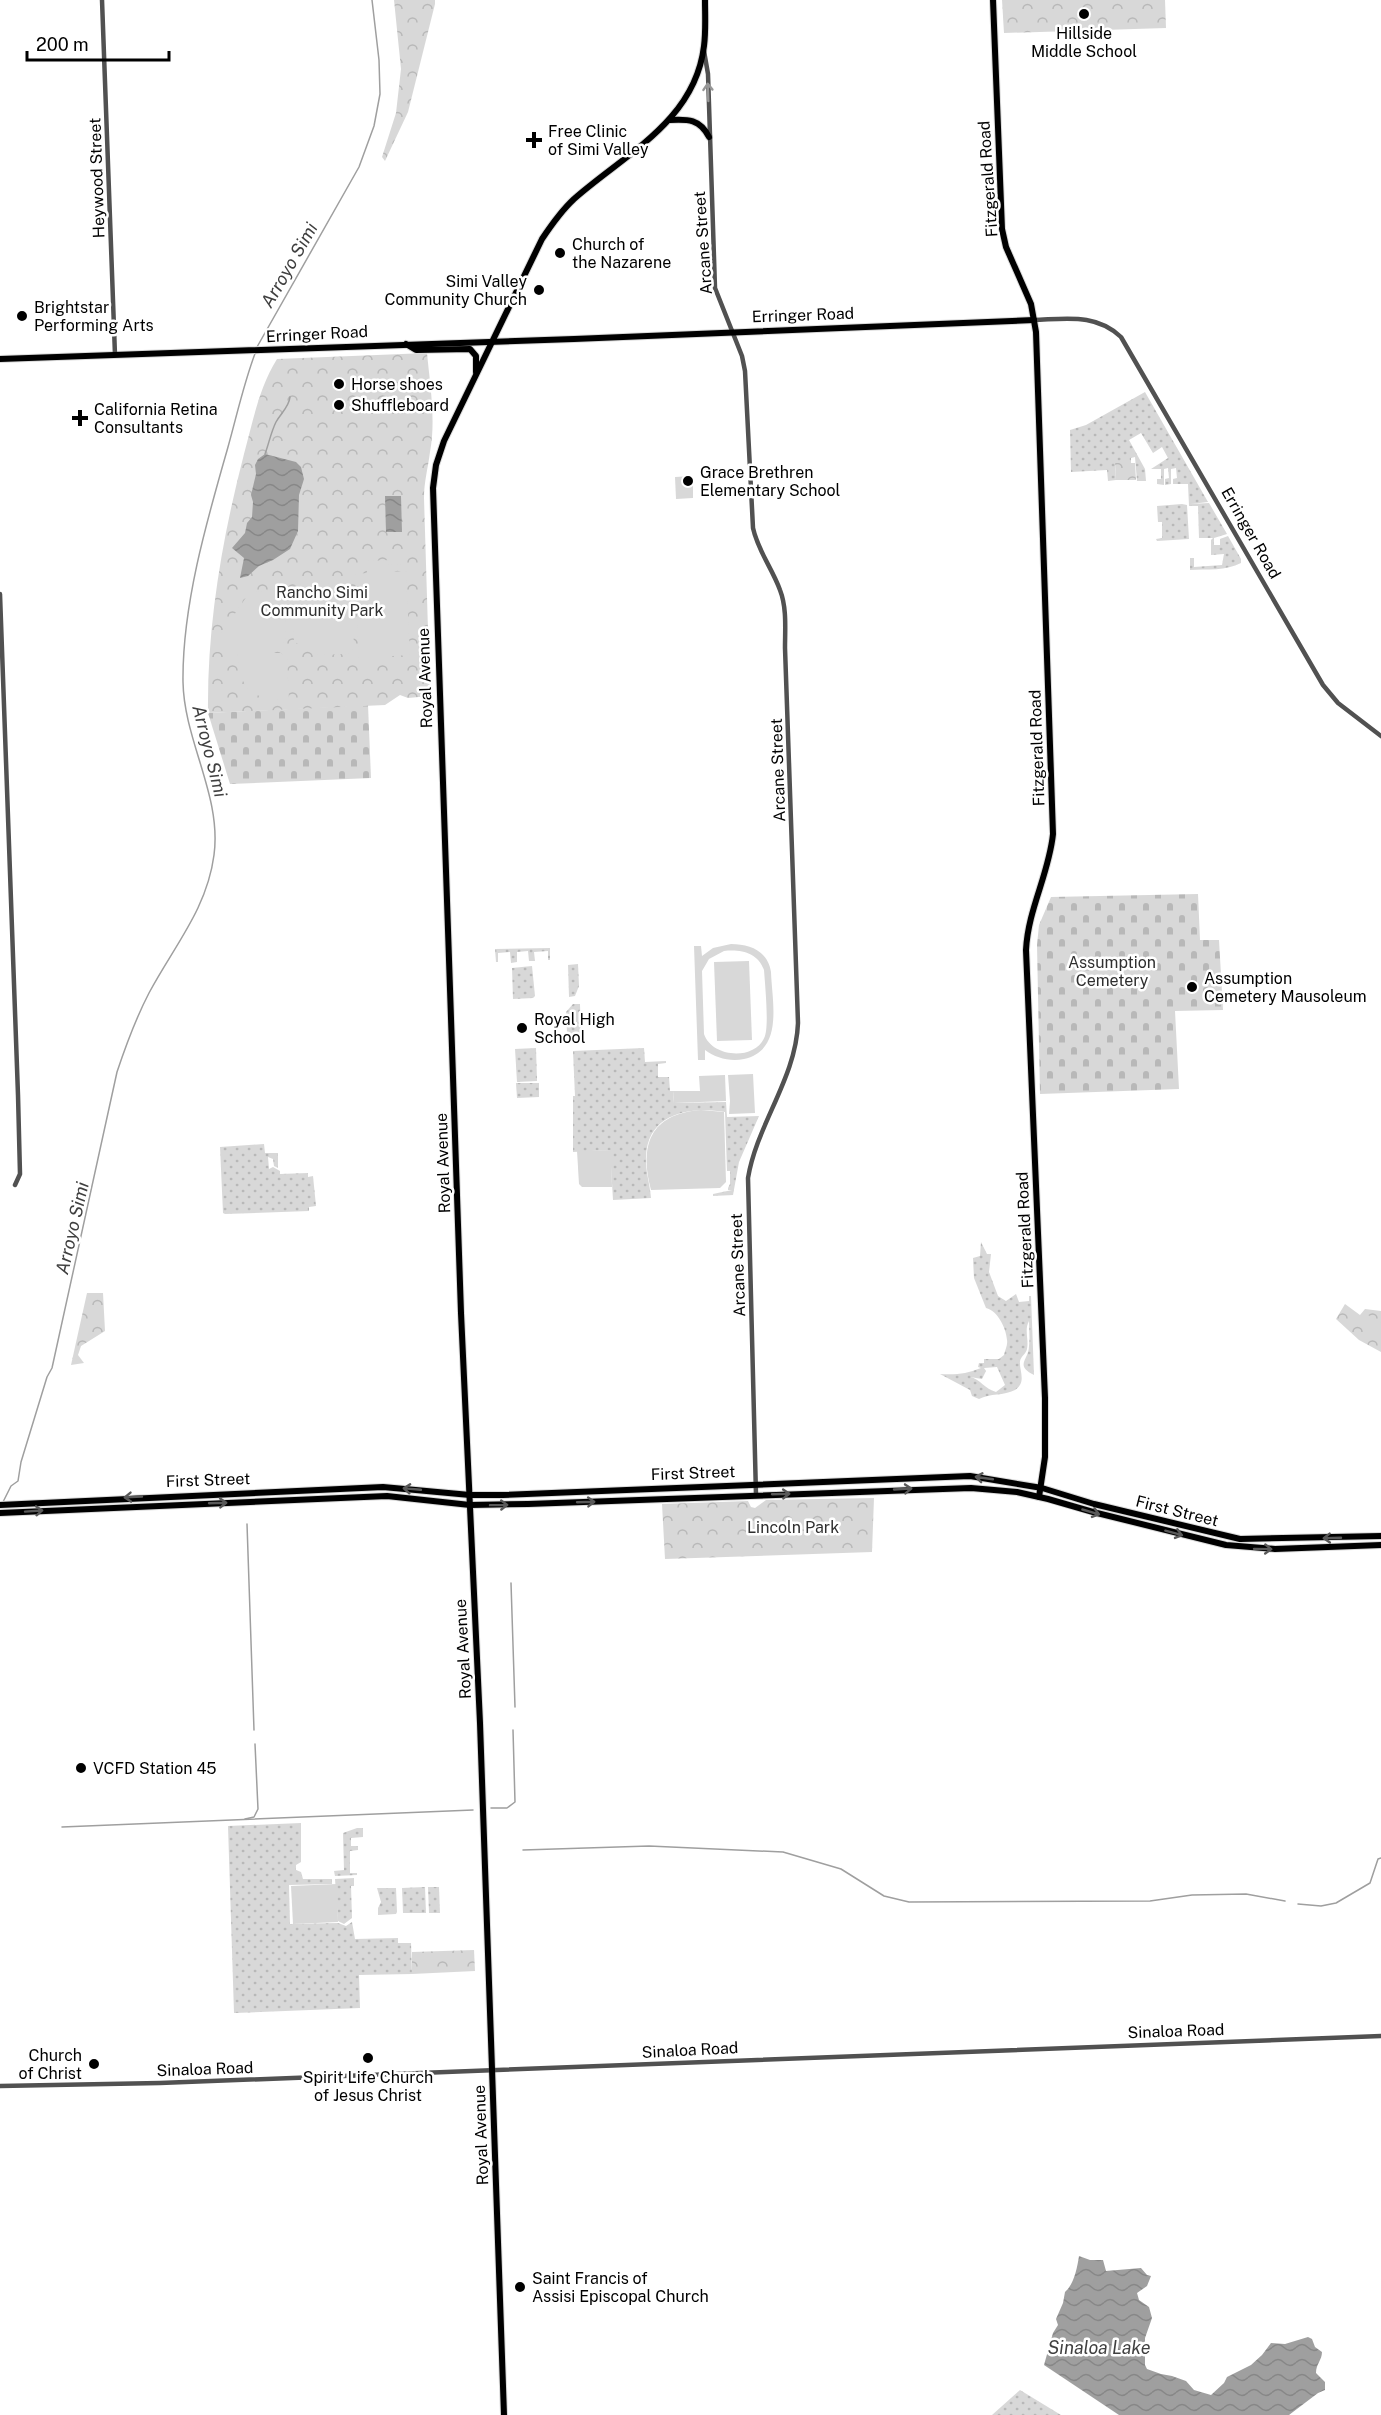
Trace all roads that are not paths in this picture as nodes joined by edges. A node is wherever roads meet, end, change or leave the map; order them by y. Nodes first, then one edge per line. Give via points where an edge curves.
1 (102, 0) edge
2 (705, 0) edge
3 (993, 0) edge
4 (704, 48) junction
5 (670, 120) junction
6 (710, 137) junction
7 (1034, 320) junction
8 (730, 331) junction
9 (493, 341) junction
10 (406, 344) junction
11 (115, 355) junction
12 (0, 359) edge
13 (476, 377) junction
14 (0, 594) edge
15 (1381, 736) edge
16 (15, 1185) dead end
17 (756, 1484) junction
18 (1042, 1488) junction
19 (470, 1495) junction
20 (756, 1495) junction
21 (1039, 1497) junction
22 (0, 1504) edge
23 (470, 1505) junction
24 (0, 1514) edge
25 (1381, 1536) edge
26 (1381, 1545) edge
27 (1381, 2036) edge
28 (492, 2071) junction
29 (0, 2086) edge
30 (504, 2415) edge

1 - 11 street, Heywood Street
2 - 4 main road, Royal Avenue
3 - 7 main road, Fitzgerald Road via 1002,229
4 - 5 main road, Royal Avenue via 692,86
6 -> 4 street, Arcane Street
5 - 6 main road via 700,123
5 - 9 main road, Royal Avenue via 574,199 552,223
6 - 8 street, Arcane Street via 716,288
7 - 8 main road, Erringer Road
7 - 15 street, Erringer Road via 1094,320 1121,337 1323,685 1338,703
7 - 18 main road, Fitzgerald Road via 1053,834 1048,867 1028,926 1026,950 1045,1398
8 - 9 main road, Erringer Road
8 - 17 street, Arcane Street via 742,356 746,379 753,528 758,548 783,598 798,1023 792,1059 755,1150 748,1178
9 - 10 main road, Erringer Road
9 - 13 main road, Royal Avenue
10 - 11 main road, Erringer Road
10 - 13 main road via 416,350 470,349 476,356
11 - 12 main road, Erringer Road
13 - 19 main road, Royal Avenue via 439,454 432,501
14 - 16 street via 18,1095 20,1174
18 -> 17 main road, First Street via 970,1476
17 - 19 main road, First Street
17 - 20 street, Arcane Street
18 - 21 main road, Fitzgerald Road
25 -> 18 main road, First Street via 1240,1539
19 -> 22 main road, First Street via 383,1487
19 - 23 main road, Royal Avenue
20 -> 21 main road, First Street via 962,1488
23 -> 20 main road, First Street
21 -> 26 main road, First Street via 1226,1545 1275,1549
24 -> 23 main road, First Street via 387,1496
23 - 28 main road, Royal Avenue
27 - 28 street, Sinaloa Road
28 - 29 street, Sinaloa Road
28 - 30 main road, Royal Avenue

